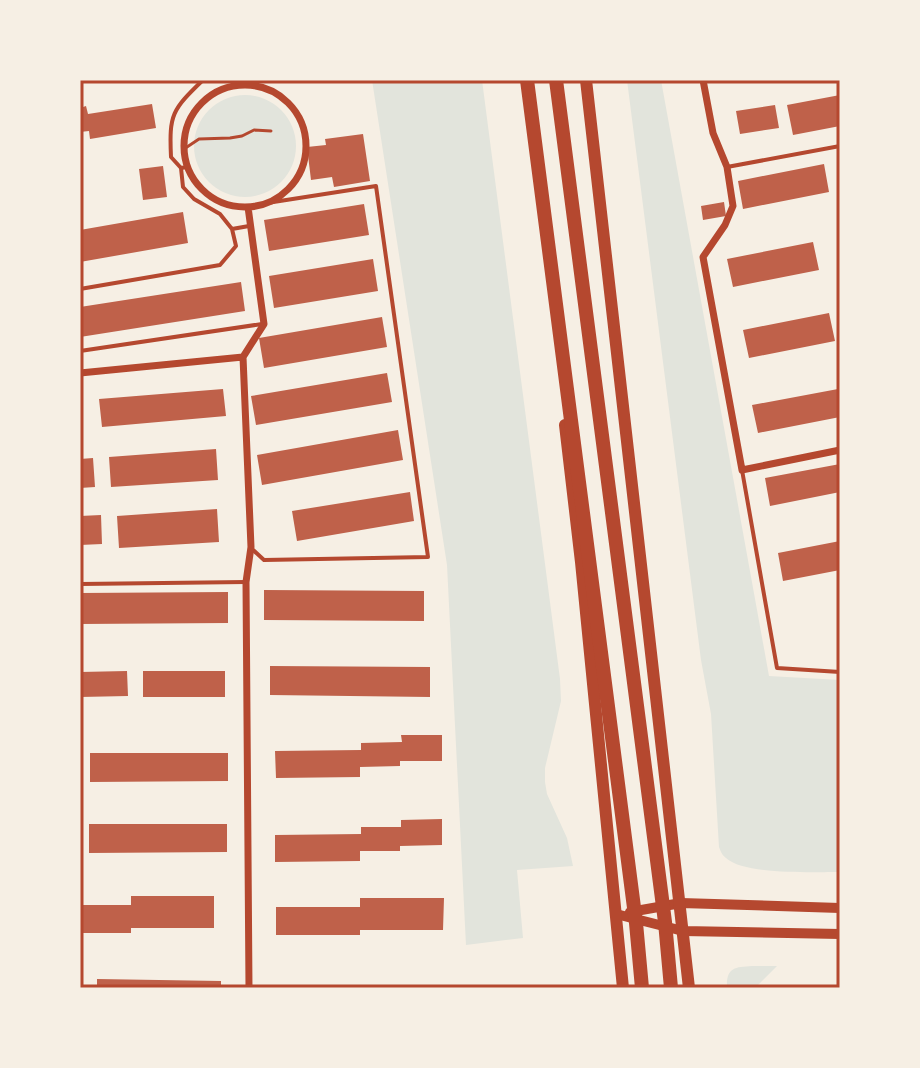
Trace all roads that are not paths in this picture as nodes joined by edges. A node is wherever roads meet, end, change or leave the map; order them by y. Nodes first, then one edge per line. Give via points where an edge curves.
1 (203, 80) edge
2 (526, 80) edge
3 (556, 80) edge
4 (586, 80) edge
5 (703, 80) edge
6 (242, 82) edge
7 (840, 146) edge
8 (727, 167) junction
9 (184, 168) junction
10 (267, 203) junction
11 (248, 207) junction
12 (250, 226) junction
13 (232, 229) junction
14 (80, 289) edge
15 (264, 324) junction
16 (80, 351) edge
17 (243, 357) junction
18 (80, 373) edge
19 (840, 450) edge
20 (742, 470) junction
21 (251, 547) junction
22 (246, 582) junction
23 (80, 584) edge
24 (840, 672) edge
25 (681, 903) junction
26 (840, 908) edge
27 (616, 914) junction
28 (683, 931) junction
29 (840, 934) edge
30 (249, 988) edge
31 (623, 988) edge
32 (642, 988) edge
33 (671, 988) edge
34 (689, 988) edge

1 - 9 lane via 179,103 170,127 171,157
2 - 27 main road
2 - 32 highway
3 - 33 highway
4 - 25 main road
5 - 8 street via 713,133
6 - 9 street via 206,98 194,112 186,130
6 - 10 street via 278,95 293,108 306,143 296,179
7 - 8 lane
8 - 20 street via 733,206 703,257
9 - 11 street via 211,197
9 - 13 lane via 183,187
10 - 11 street
10 - 21 lane via 376,186 428,557 264,560
11 - 12 street
12 - 13 lane
12 - 15 street
13 - 14 lane via 236,246 220,265
15 - 16 lane
15 - 17 street
17 - 18 street
17 - 21 street
19 - 20 street
20 - 24 lane via 777,668
21 - 22 street
22 - 23 lane
22 - 30 street
25 - 26 main road
25 - 27 main road
25 - 28 main road
27 - 28 main road
27 - 31 main road
28 - 29 main road
28 - 34 main road

